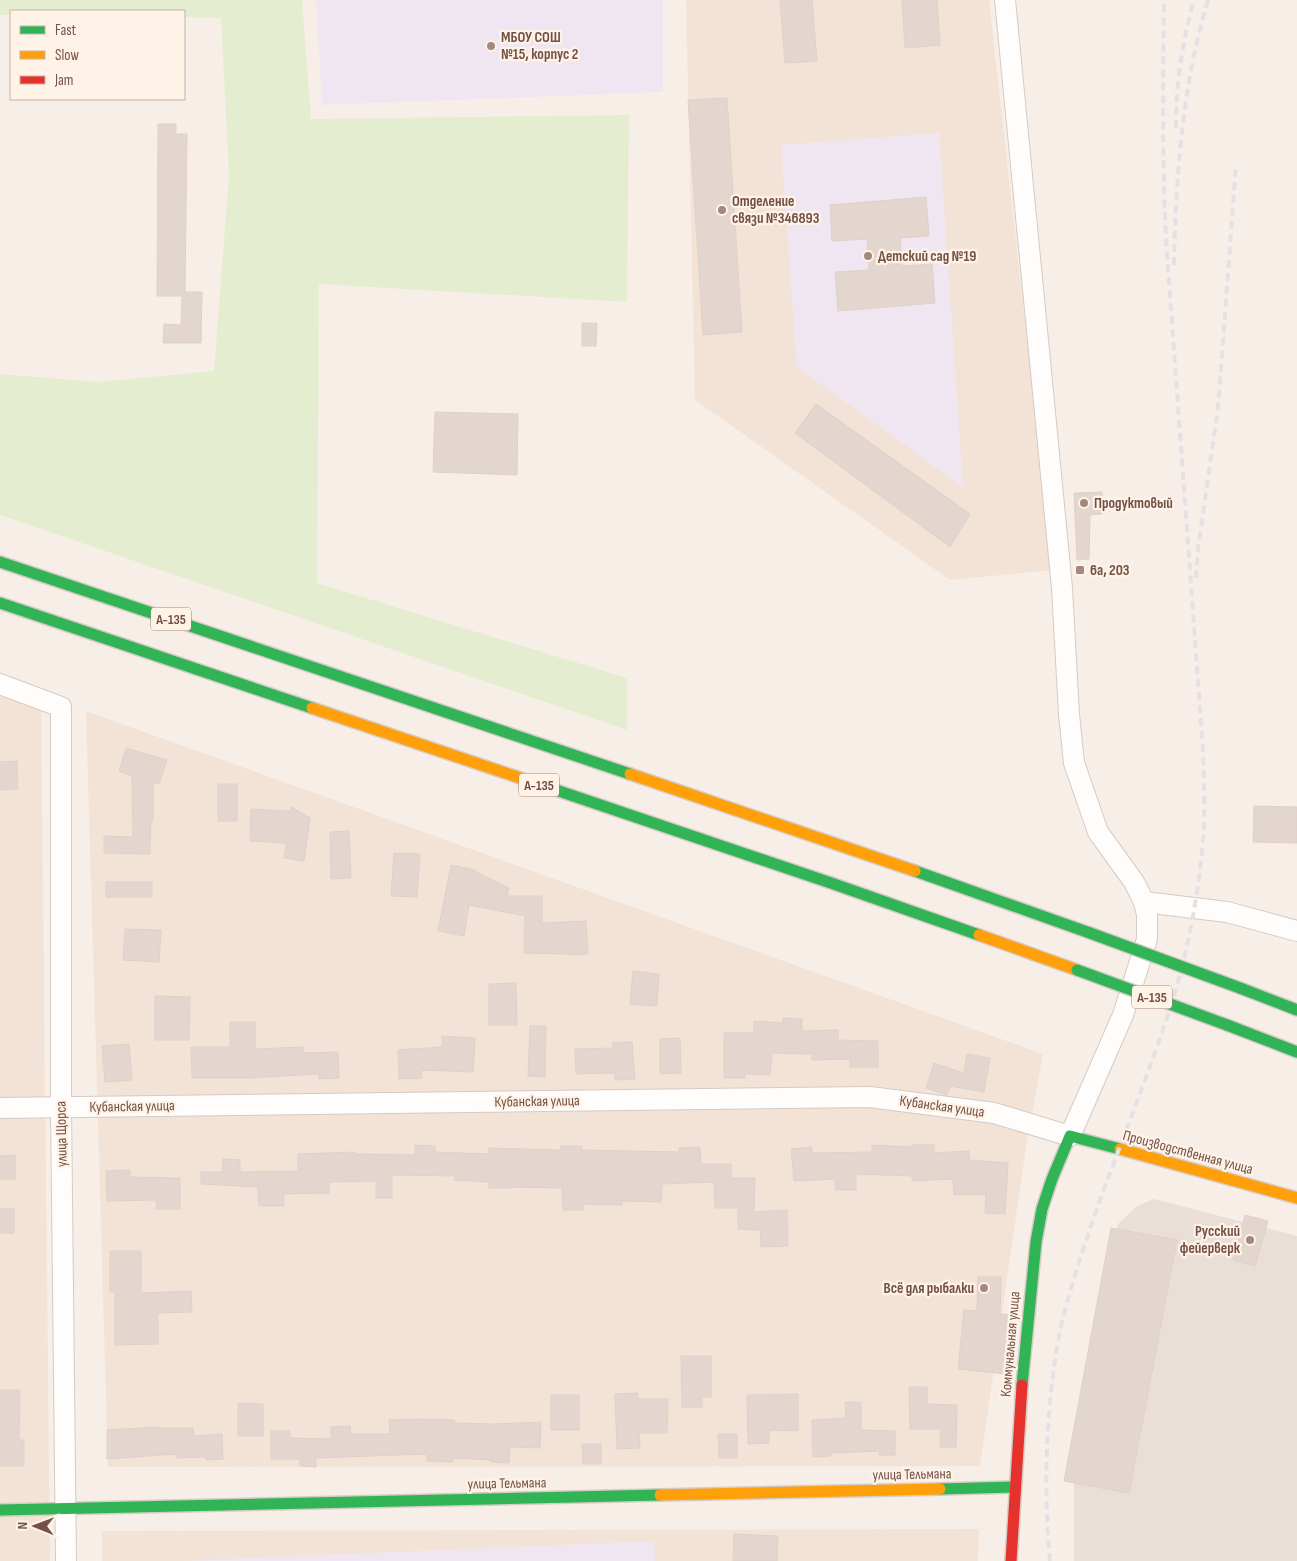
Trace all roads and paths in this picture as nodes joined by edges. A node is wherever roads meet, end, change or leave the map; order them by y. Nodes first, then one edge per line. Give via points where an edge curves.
1 (1005, 0) edge
2 (0, 562) edge
3 (0, 604) edge
4 (0, 684) edge
5 (1144, 902) junction
6 (1297, 931) edge
7 (1297, 1010) edge
8 (1297, 1052) edge
9 (61, 1107) junction
10 (0, 1108) edge
11 (1070, 1136) junction
12 (1297, 1198) edge
13 (1015, 1487) junction
14 (66, 1508) junction
15 (0, 1510) edge
16 (66, 1561) edge
17 (1012, 1561) edge

1 - 5 street via 1062,588 1074,763 1098,832 1134,882
2 - 7 main road, А-135, bridge via 844,846
3 - 8 main road, А-135, bridge via 831,883
4 - 9 street, улица Щорса via 62,707
5 - 6 street via 1227,912
5 - 11 street via 1147,939 1123,1015
9 - 10 street, Кубанская улица
9 - 11 street, Кубанская улица via 870,1097 994,1113
9 - 14 street, улица Щорса
11 - 12 main road, Производственная улица
11 - 13 main road, Коммунальная улица via 1049,1187 1036,1242
13 - 14 main road, улица Тельмана
13 - 17 main road, Коммунальная улица
14 - 15 main road, улица Тельмана
14 - 16 street, улица Щорса

